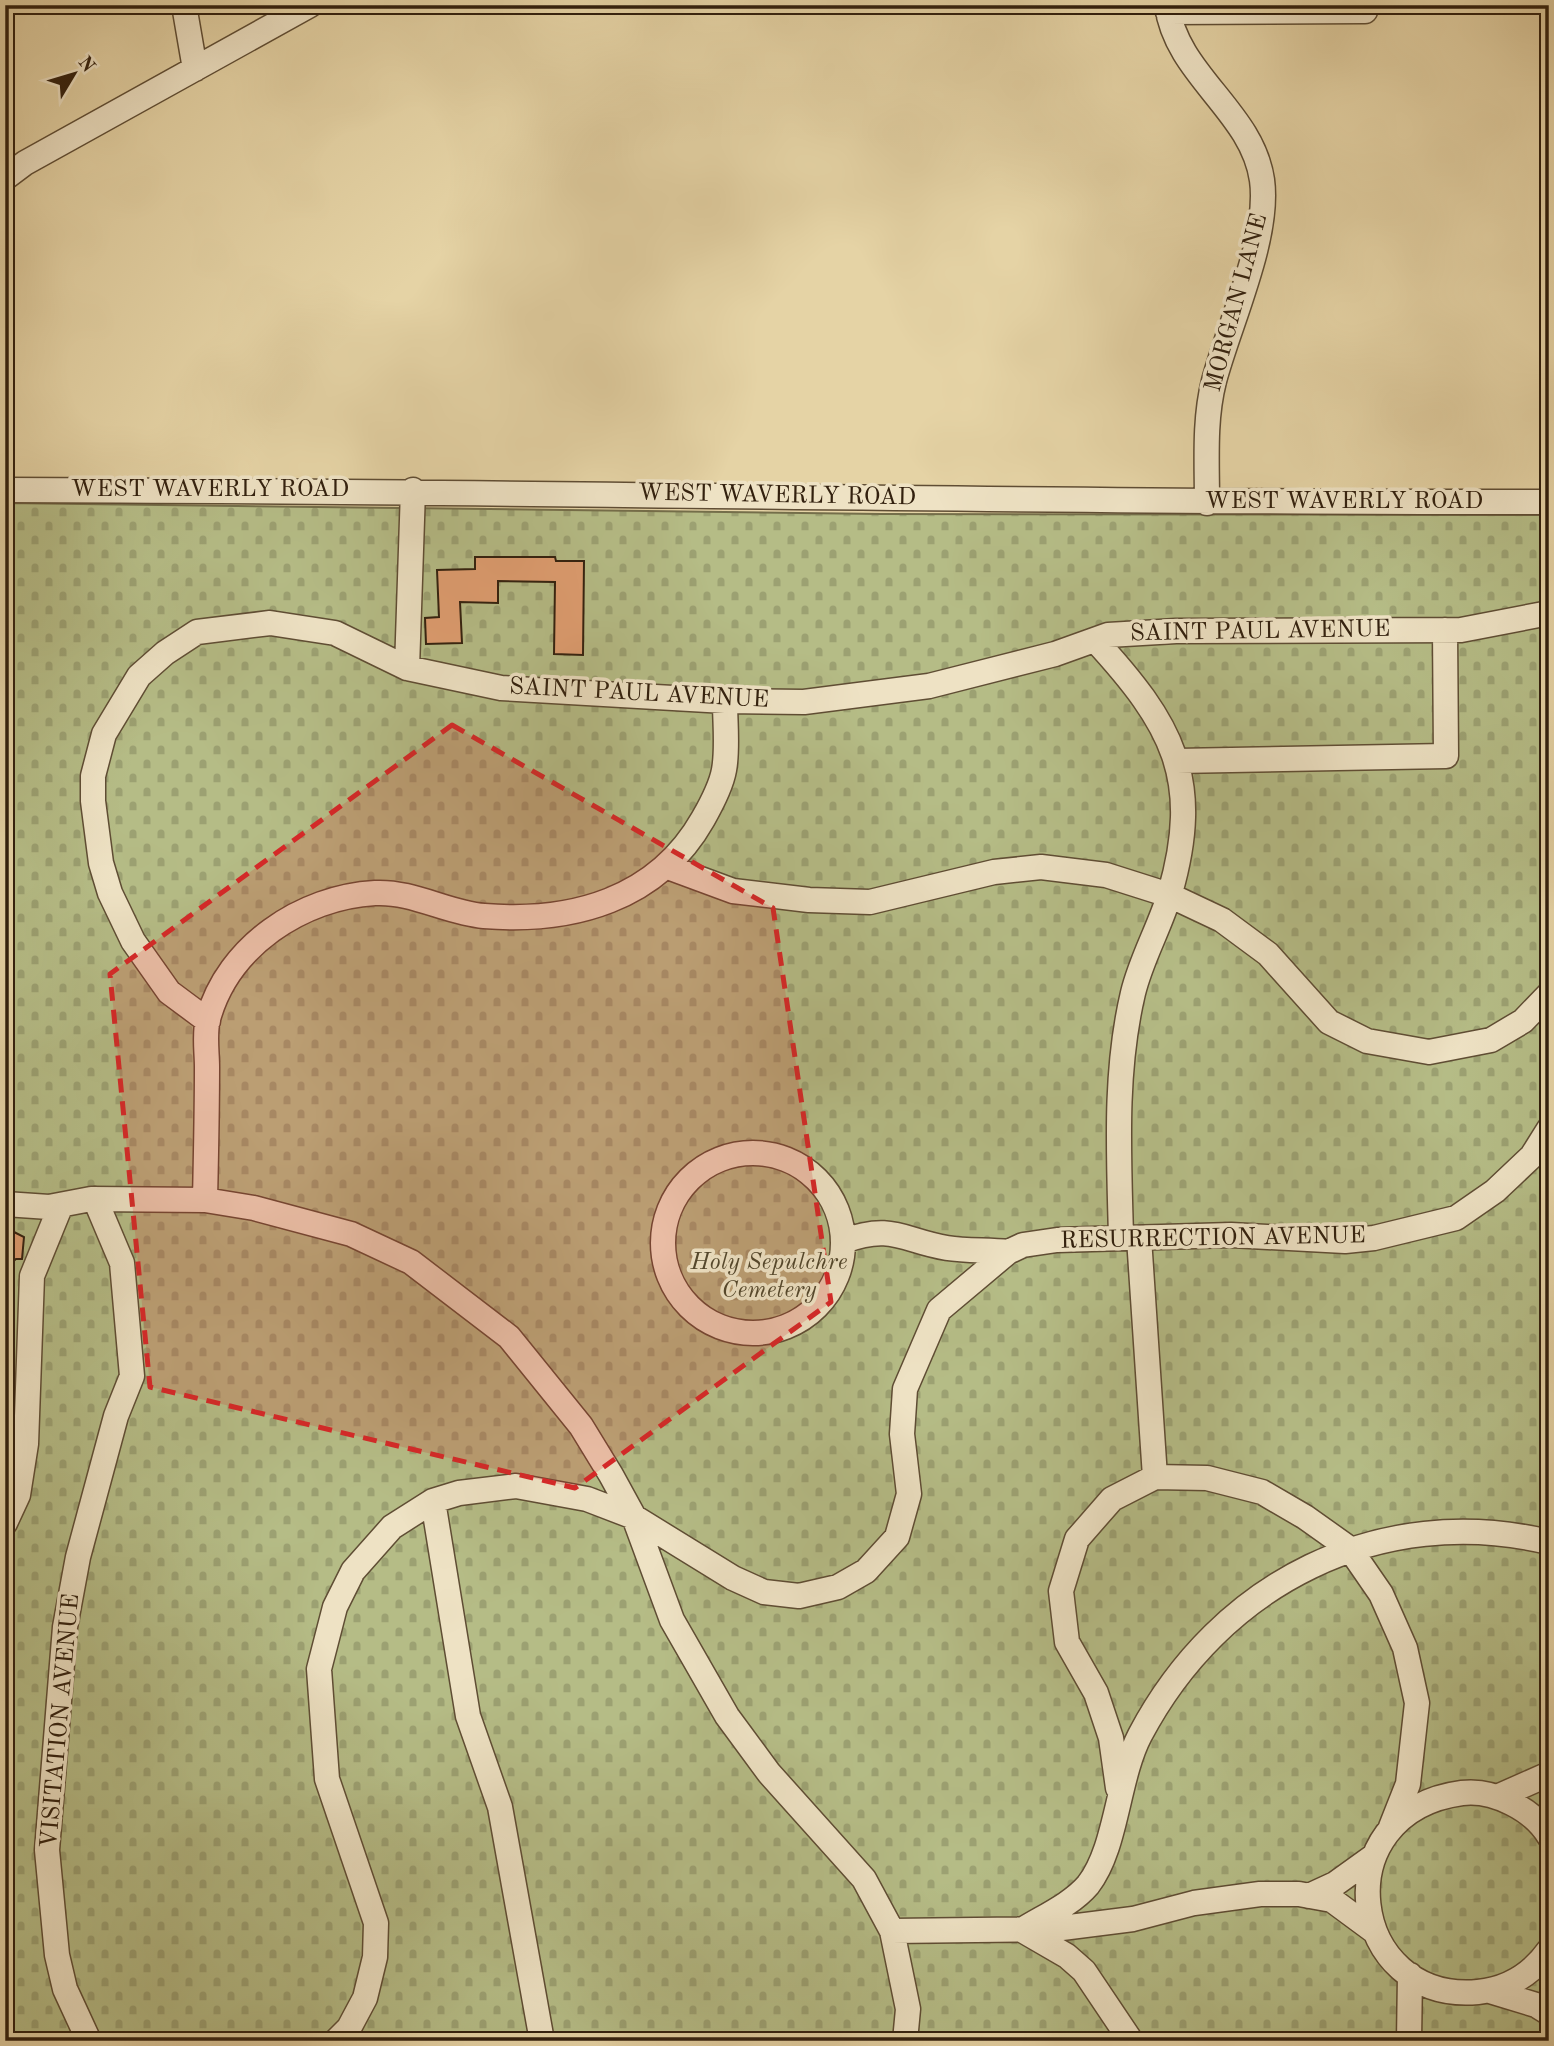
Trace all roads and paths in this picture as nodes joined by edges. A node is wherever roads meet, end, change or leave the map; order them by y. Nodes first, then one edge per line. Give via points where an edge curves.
1 (184, 5) edge
2 (310, 5) edge
3 (1167, 8) edge
4 (1365, 11) dead end
5 (195, 69) junction
6 (12, 165) edge
7 (5, 490) edge
8 (412, 490) junction
9 (1549, 502) edge
10 (1207, 503) junction
11 (1549, 613) edge
12 (1445, 630) junction
13 (1095, 640) junction
14 (407, 668) junction
15 (725, 701) junction
16 (1177, 761) junction
17 (667, 867) junction
18 (1169, 895) junction
19 (1549, 994) edge
20 (208, 1021) junction
21 (1549, 1129) edge
22 (95, 1199) junction
23 (205, 1200) junction
24 (5, 1204) edge
25 (61, 1205) junction
26 (1130, 1238) junction
27 (844, 1241) junction
28 (1008, 1252) junction
29 (1155, 1477) junction
30 (433, 1501) junction
31 (634, 1517) junction
32 (5, 1523) edge
33 (1549, 1542) edge
34 (1350, 1549) junction
35 (1549, 1774) edge
36 (1119, 1792) junction
37 (1497, 1797) junction
38 (1391, 1827) junction
39 (1549, 1836) edge
40 (1374, 1856) junction
41 (1310, 1896) junction
42 (1022, 1930) junction
43 (892, 1931) junction
44 (1374, 1931) junction
45 (1549, 1950) edge
46 (1410, 1975) junction
47 (1490, 1991) junction
48 (1549, 2013) edge
49 (1126, 2038) edge
50 (89, 2041) edge
51 (336, 2041) edge
52 (542, 2041) edge
53 (905, 2041) edge
54 (1409, 2041) edge

1 - 5 street
2 - 5 street
3 - 4 street
3 - 10 street, MORGAN LANE via 1186,55 1244,130 1262,181 1261,225 1214,383 1207,425
5 - 6 street
7 - 8 street, WEST WAVERLY ROAD
8 - 10 street, WEST WAVERLY ROAD
8 - 14 street
9 - 10 street, WEST WAVERLY ROAD
11 - 12 street, SAINT PAUL AVENUE
12 - 13 street, SAINT PAUL AVENUE via 1176,631 1108,635
12 - 16 street via 1446,756
13 - 15 street, SAINT PAUL AVENUE via 929,686 804,702
13 - 16 street via 1156,715
14 - 15 street, SAINT PAUL AVENUE via 501,688
14 - 20 street, SAINT PAUL AVENUE via 335,633 270,623 215,628 197,632 139,676 104,734 93,776 94,831 110,894 134,941 169,992
15 - 17 street via 724,771 698,827
16 - 18 street via 1185,824
17 - 18 street via 733,891 809,901 870,902 993,872 1041,867 1106,875
17 - 20 street via 629,894 538,917 483,916 378,893 323,902 270,931 242,956 228,974
18 - 19 street via 1222,920 1268,954 1329,1023 1367,1041 1429,1052 1491,1040 1523,1021
18 - 26 street via 1133,992 1119,1081
20 - 23 street
21 - 26 street, RESURRECTION AVENUE via 1523,1165 1456,1218 1345,1241 1231,1235
22 - 23 street
22 - 25 street
22 - 50 street, VISITATION AVENUE via 122,1263 132,1376 116,1416 78,1557 65,1627 47,1850 57,1955 65,1989
23 - 31 street via 351,1234 411,1262 477,1309 509,1337 574,1418
24 - 25 street
25 - 32 street via 32,1276 26,1444 18,1495
26 - 28 street, RESURRECTION AVENUE via 1057,1240
26 - 29 street
27 - 27 street via 839,1213 826,1188 805,1168 779,1156 751,1152 723,1157 698,1171 678,1191 666,1217 662,1245 669,1276 685,1303 710,1323 751,1333 772,1332 801,1321 825,1300 840,1272
27 - 28 street via 862,1234 894,1233 947,1248
28 - 31 street via 939,1310 905,1389 902,1434 909,1494 897,1536 866,1571 838,1587 799,1596 764,1592
29 - 34 street via 1207,1478 1262,1492
29 - 36 street via 1112,1499 1077,1539 1062,1591 1066,1642 1096,1693 1111,1738
30 - 31 street via 516,1486 587,1499
30 - 51 street via 391,1527 353,1571 335,1607 319,1669 327,1779 376,1923 365,1998 349,2028
30 - 52 street via 467,1716 500,1807
31 - 43 street via 673,1620 727,1716 769,1773 864,1879
33 - 34 street via 1462,1531 1405,1536
34 - 36 street via 1296,1572 1257,1597 1204,1642 1144,1728
34 - 38 street via 1381,1594 1405,1648 1417,1703 1408,1784
35 - 37 street
36 - 42 street via 1103,1857 1087,1885
37 - 38 street via 1468,1792 1439,1796 1413,1808
37 - 39 street via 1523,1809
38 - 40 street
40 - 41 street
40 - 44 street via 1367,1881
41 - 42 street via 1260,1894 1194,1903 1133,1919
41 - 44 street via 1332,1900
42 - 43 street
42 - 49 street via 1084,1970
43 - 53 street via 908,2009
44 - 46 street via 1389,1956
45 - 47 street via 1517,1980
46 - 47 street via 1453,1992
46 - 54 street
47 - 48 street

